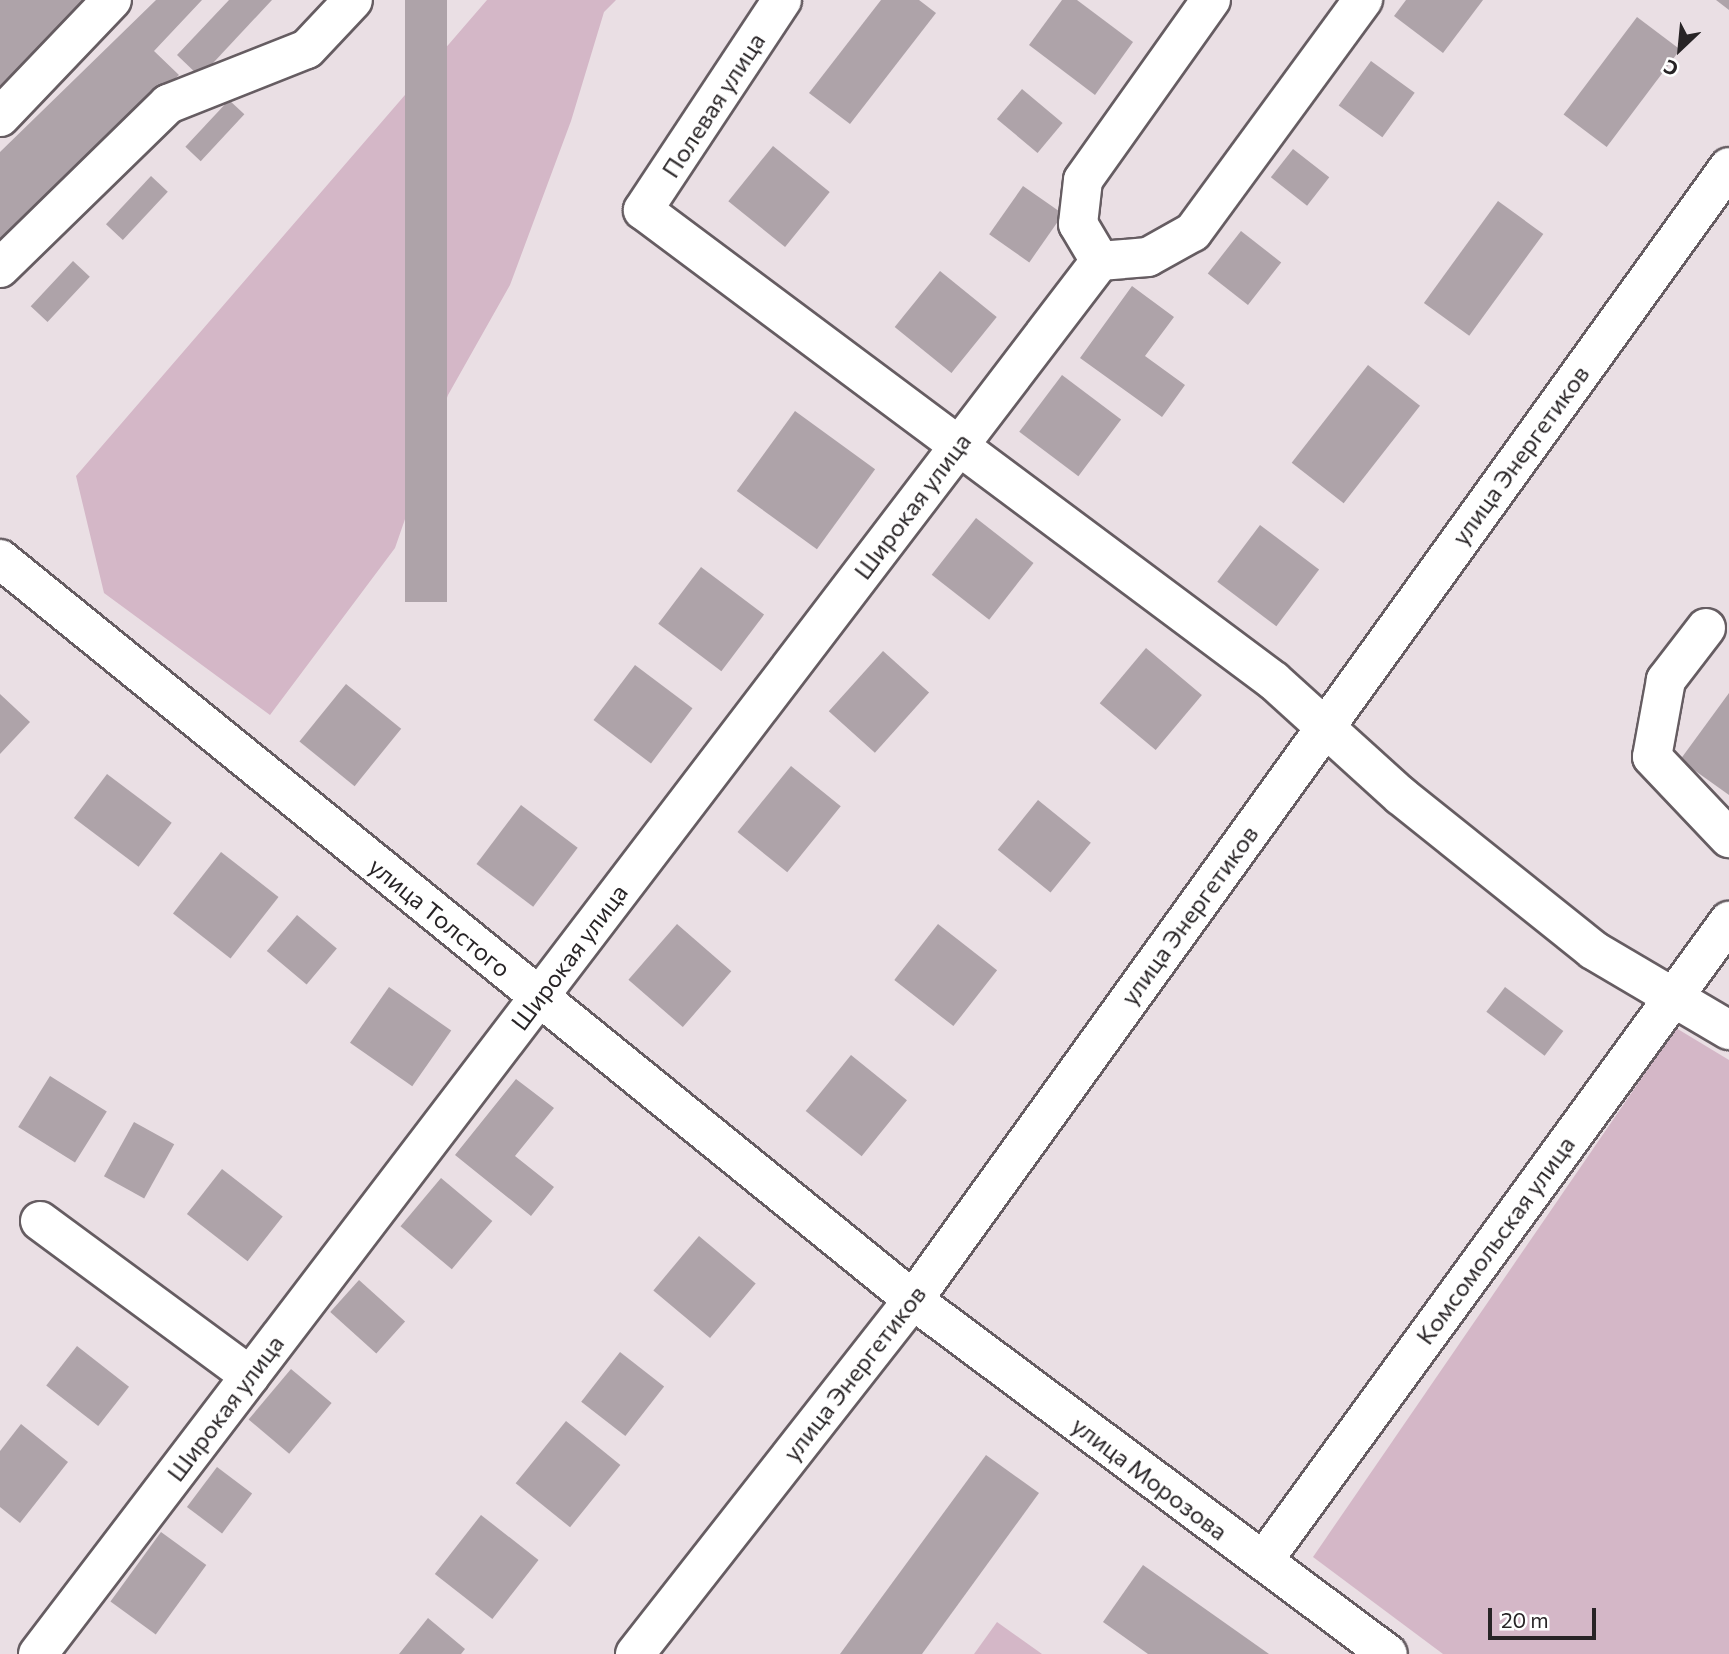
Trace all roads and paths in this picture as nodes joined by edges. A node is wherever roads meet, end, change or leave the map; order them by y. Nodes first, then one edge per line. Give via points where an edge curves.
1 (112, 0) edge
2 (353, 0) edge
3 (782, 0) edge
4 (1211, 0) edge
5 (1363, 0) edge
6 (0, 117) edge
7 (1729, 167) edge
8 (1100, 261) junction
9 (0, 268) edge
10 (959, 445) junction
11 (0, 559) edge
12 (1706, 628) dead end
13 (1325, 725) junction
14 (1729, 838) edge
15 (1729, 921) edge
16 (1671, 996) junction
17 (538, 997) junction
18 (1729, 1030) edge
19 (40, 1220) dead end
20 (913, 1300) junction
21 (250, 1376) junction
22 (1263, 1561) junction
23 (38, 1654) edge
24 (635, 1654) edge
25 (1388, 1654) edge

1 - 6 street
2 - 9 street via 307,49 168,104
3 - 10 street, Полевая улица via 643,210
4 - 8 street via 1083,180 1078,224
5 - 8 street via 1193,232 1148,257
7 - 13 street, улица Энергетиков
8 - 10 street, Широкая улица
10 - 13 street via 1274,681
10 - 17 street, Широкая улица
11 - 17 street, улица Толстого
12 - 14 street via 1666,680 1652,757
13 - 16 street via 1401,796 1593,950
13 - 20 street, улица Энергетиков
15 - 16 street, Комсомольская улица
16 - 18 street
16 - 22 street, Комсомольская улица
17 - 20 street, улица Толстого
17 - 21 street, Широкая улица
19 - 21 street
20 - 22 street, улица Морозова
20 - 24 street, улица Энергетиков
21 - 23 street, Широкая улица
22 - 25 street, улица Морозова

